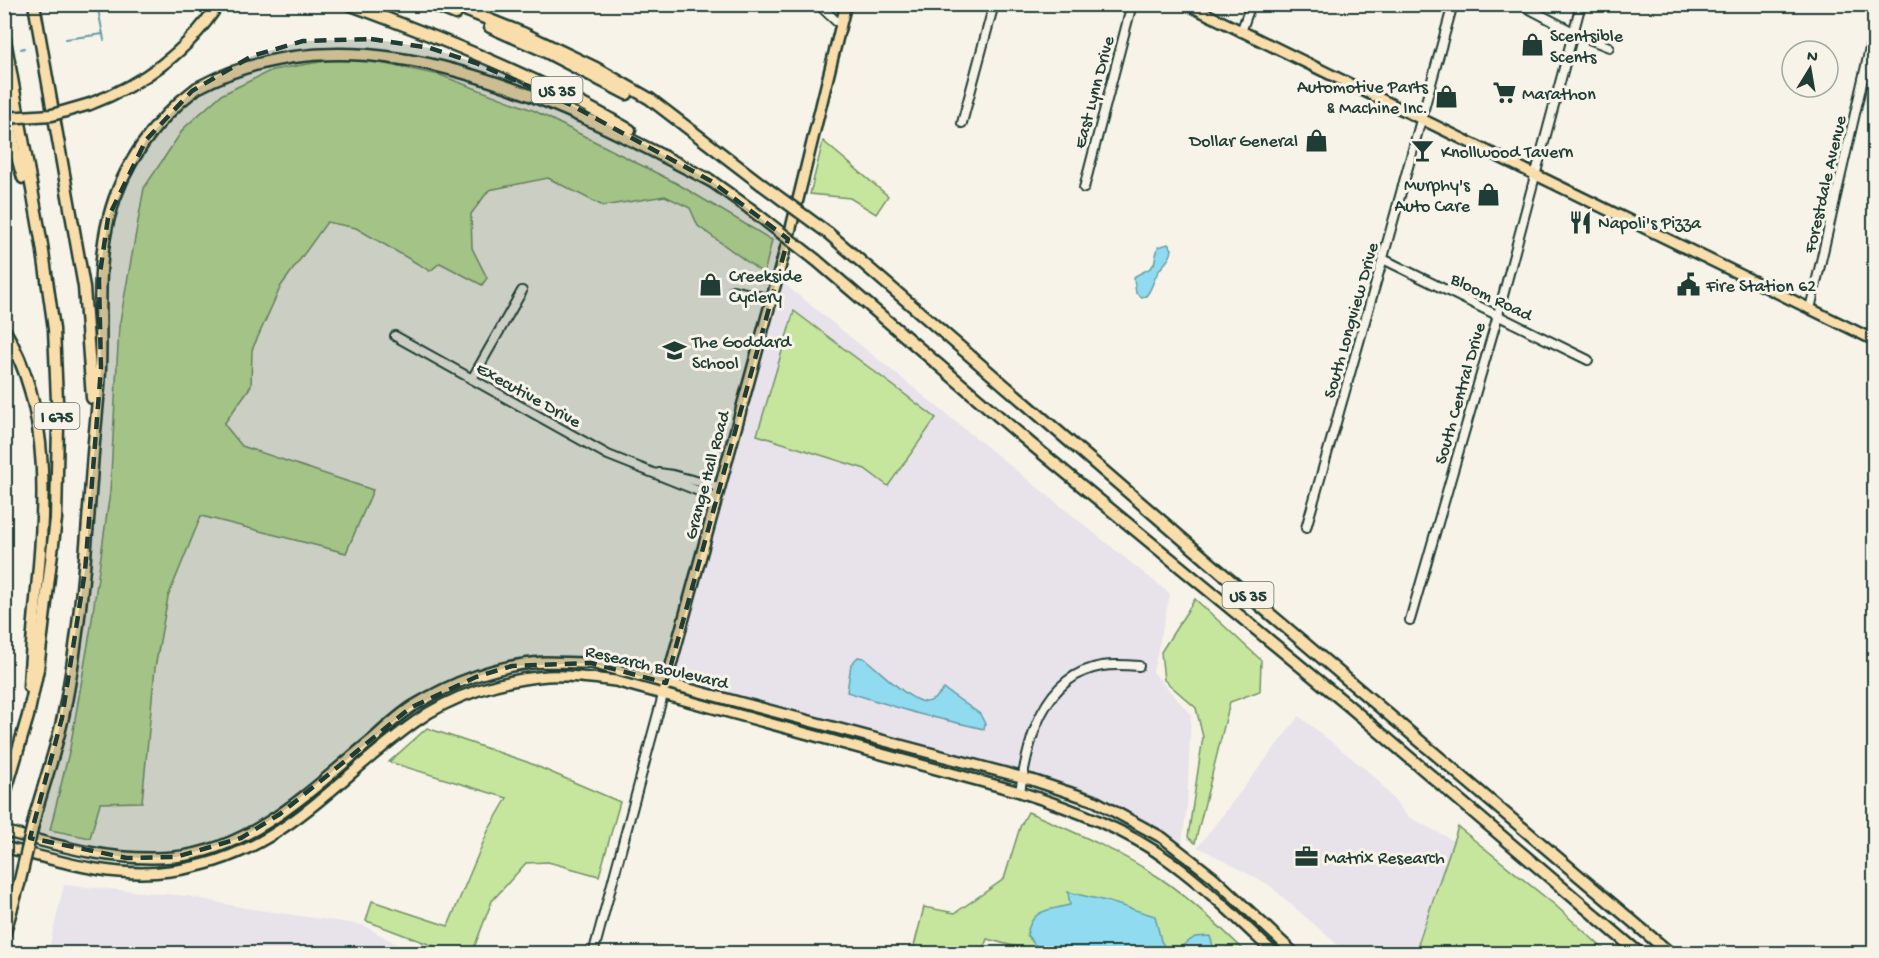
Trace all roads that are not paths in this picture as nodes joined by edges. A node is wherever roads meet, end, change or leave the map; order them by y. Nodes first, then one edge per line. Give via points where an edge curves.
1 (34, 4) edge
2 (218, 4) edge
3 (348, 4) edge
4 (431, 4) edge
5 (818, 4) edge
6 (846, 4) edge
7 (994, 4) edge
8 (1132, 4) edge
9 (1186, 4) edge
10 (1251, 4) edge
11 (1453, 4) edge
12 (1520, 4) edge
13 (1581, 4) edge
14 (454, 6) edge
15 (841, 23) junction
16 (1241, 32) junction
17 (1574, 32) junction
18 (1875, 32) edge
19 (4, 33) edge
20 (1609, 47) dead end
21 (269, 50) dead end
22 (439, 51) dead end
23 (4, 90) edge
24 (4, 118) edge
25 (1420, 119) junction
26 (962, 123) dead end
27 (716, 149) junction
28 (1535, 175) junction
29 (711, 181) junction
30 (1084, 188) dead end
31 (42, 244) junction
32 (1383, 259) junction
33 (733, 290) dead end
34 (522, 291) dead end
35 (771, 299) junction
36 (1810, 309) junction
37 (1497, 316) junction
38 (4, 329) edge
39 (395, 336) dead end
40 (1875, 340) edge
41 (1588, 360) dead end
42 (472, 380) junction
43 (92, 462) junction
44 (652, 473) junction
45 (719, 487) junction
46 (716, 498) junction
47 (1306, 528) dead end
48 (1410, 620) dead end
49 (1139, 666) dead end
50 (666, 683) junction
51 (663, 695) junction
52 (27, 717) junction
53 (1023, 777) junction
54 (1020, 792) junction
55 (4, 798) edge
56 (4, 831) edge
57 (4, 847) edge
58 (4, 935) edge
59 (592, 954) edge
60 (1275, 954) edge
61 (1295, 954) edge
62 (1640, 954) edge
63 (1671, 954) edge

1 - 43 highway, I 675 via 84,287 92,379
2 - 24 highway, bridge via 199,30 164,63 128,88 52,115
3 - 29 highway, US 35 via 527,76 601,113
4 - 27 highway, US 35 via 491,27 585,72 665,115
5 - 15 street
6 - 15 main road, Grange Hall Road
7 - 26 street
8 - 30 street, East Lynn Drive
9 - 16 main road
10 - 16 street
11 - 25 street, South Longview Drive
12 - 17 street
13 - 17 street, South Central Drive
14 - 27 highway via 596,68 650,99
15 - 35 main road, Grange Hall Road
16 - 25 main road
17 - 20 street
17 - 28 street, South Central Drive
18 - 36 street, Forestdale Avenue
19 - 31 highway, I 675
21 - 43 highway via 220,72 175,107 135,156 116,195 101,260 100,368
22 - 29 highway via 571,105
23 - 31 highway via 15,150
25 - 28 main road
25 - 32 street, South Longview Drive
27 - 63 highway, US 35, bridge via 828,233
28 - 36 main road
28 - 37 street, South Central Drive
29 - 62 highway, US 35, bridge via 816,260
31 - 52 highway, I 675 via 54,329 56,519 38,669
32 - 37 street, Bloom Road
32 - 47 street, South Longview Drive
33 - 35 street
34 - 42 street
35 - 45 main road, Grange Hall Road
36 - 40 main road
37 - 41 street, Bloom Road
37 - 48 street, South Central Drive
38 - 52 highway via 31,391 42,460
39 - 42 street, Executive Drive
42 - 44 street, Executive Drive via 608,455
43 - 58 highway, I 675, bridge via 76,641 62,718
44 - 45 street, Executive Drive
44 - 46 street, Executive Drive
45 - 46 main road, Grange Hall Road
46 - 50 main road, Grange Hall Road
49 - 53 street via 1089,669 1059,688 1039,719
50 - 51 main road, Grange Hall Road
50 - 53 main road, Research Boulevard
50 - 56 main road, Research Boulevard via 591,663 544,662 512,666 446,687 410,708 280,814 241,838 176,857 127,858 79,852
51 - 54 main road, Research Boulevard
51 - 57 main road, Research Boulevard via 615,681 568,676 510,682 472,693 415,722 273,836 207,864 128,873 78,867
51 - 59 street, Grange Hall Road
52 - 55 highway, I 675
53 - 54 street
53 - 61 main road, Research Boulevard via 1095,801 1163,838 1213,877
54 - 60 main road, Research Boulevard via 1099,821 1169,860

